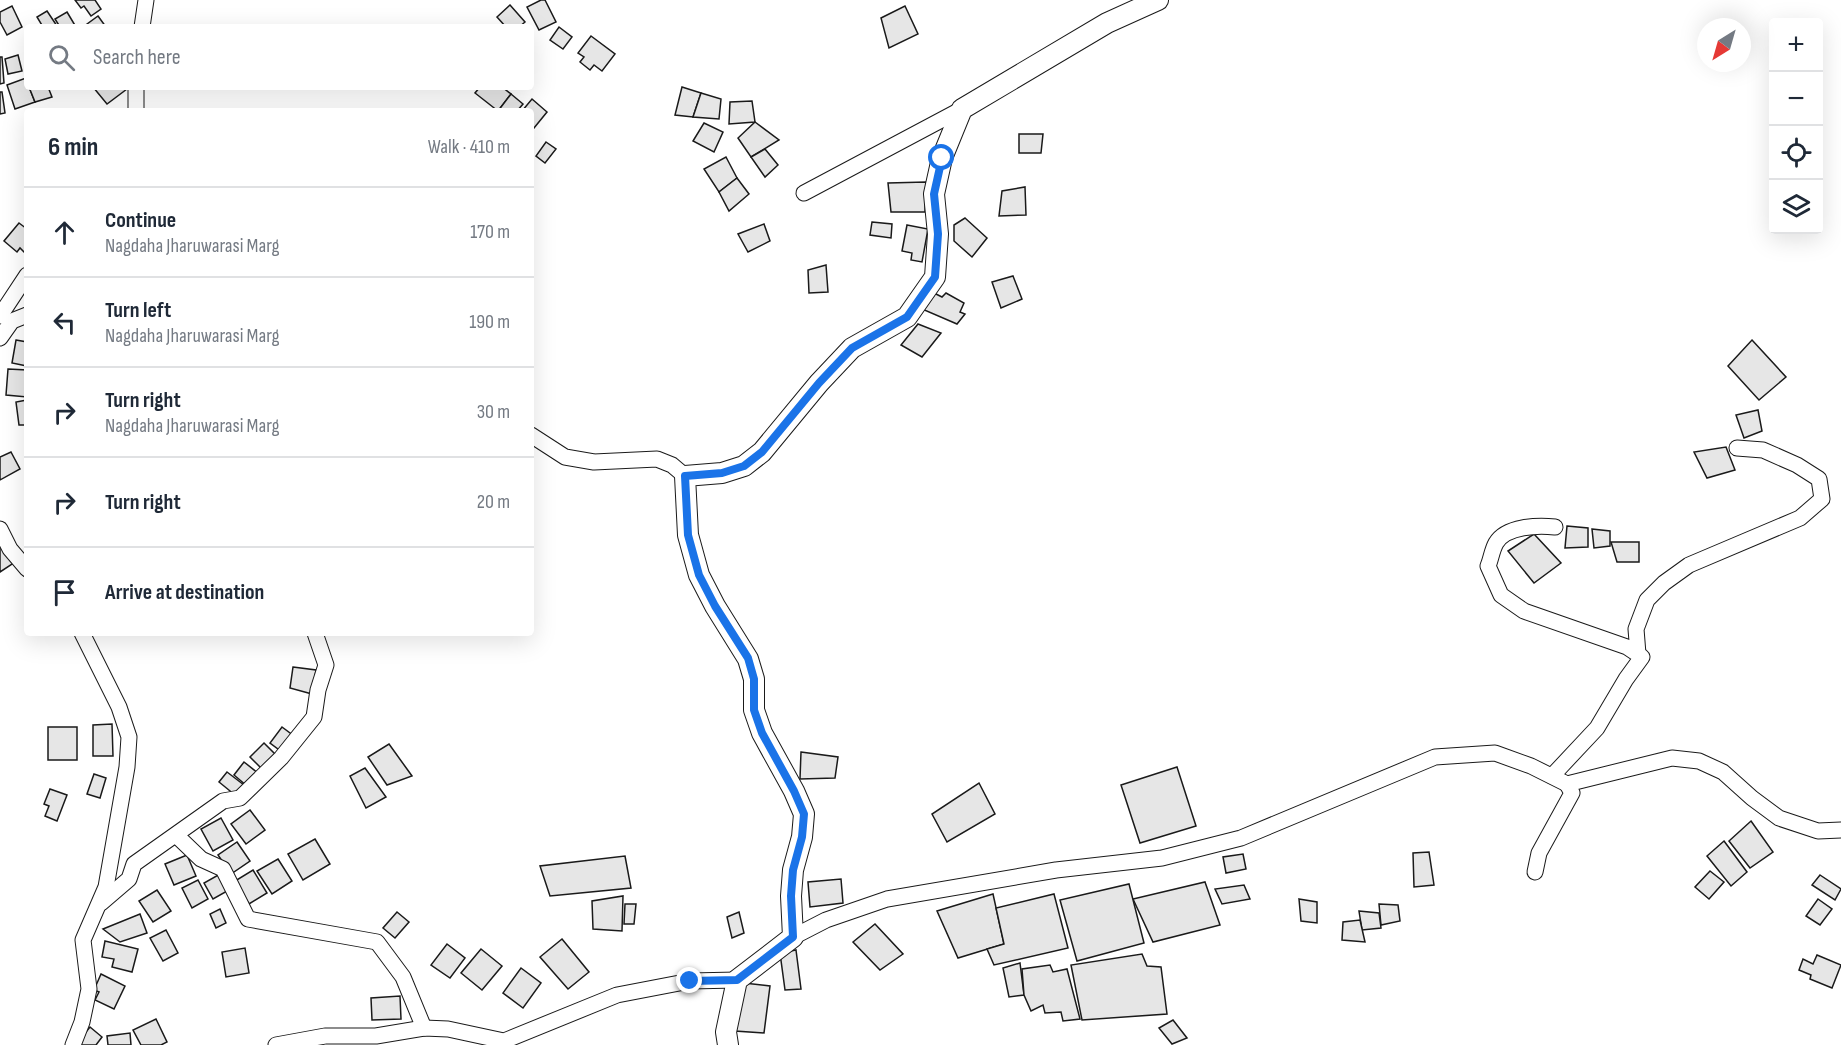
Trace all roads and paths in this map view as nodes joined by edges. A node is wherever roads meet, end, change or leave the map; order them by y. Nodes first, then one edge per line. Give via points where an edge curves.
1 (146, 0) edge
2 (1158, 0) edge
3 (142, 24) edge
4 (136, 90) edge
5 (136, 108) edge
6 (962, 109) junction
7 (804, 193) dead end
8 (24, 279) edge
9 (0, 316) edge
10 (24, 316) edge
11 (0, 338) edge
12 (534, 437) edge
13 (1737, 448) dead end
14 (685, 476) junction
15 (1555, 527) dead end
16 (0, 529) edge
17 (24, 565) edge
18 (84, 636) edge
19 (316, 636) edge
20 (1638, 654) junction
21 (1552, 776) junction
22 (1567, 784) junction
23 (1841, 830) edge
24 (177, 836) junction
25 (1535, 872) dead end
26 (99, 904) junction
27 (793, 937) junction
28 (737, 980) junction
29 (424, 1028) junction
30 (73, 1045) edge
31 (276, 1045) edge
32 (728, 1045) edge

1 - 3 street
2 - 6 street via 1107,23
4 - 5 street
6 - 7 street
6 - 14 street via 942,158 934,194 938,234 935,277 907,317 852,348 762,452 744,466 722,473
8 - 9 street
10 - 11 street via 12,321
12 - 14 street via 565,457 594,462 657,459
13 - 20 street via 1763,450 1797,465 1819,479 1822,499 1800,518 1689,565 1664,583 1647,600 1636,629
14 - 27 street via 688,535 699,575 748,658 754,679 754,710 762,733 804,814 793,870
15 - 20 street via 1513,530 1497,541 1488,567 1501,595 1524,611
16 - 17 street
18 - 26 street via 119,707 129,737 106,887
19 - 24 street via 326,665 314,717 281,758 240,798 223,801
20 - 21 street via 1642,657 1597,728
21 - 22 street
21 - 27 street via 1495,753 1435,758 1241,838 1162,858 1056,870 887,899 826,920
22 - 23 street via 1672,758 1699,762 1723,772 1779,818 1818,831
22 - 25 street via 1572,793 1539,853
24 - 26 street via 134,864 129,879
24 - 29 street via 201,859 223,869 248,919 377,942 403,977
26 - 30 street via 83,940 89,989
27 - 28 street
28 - 29 street via 690,981 617,995 504,1041
28 - 32 street via 726,1032
29 - 31 street via 376,1036 325,1036

